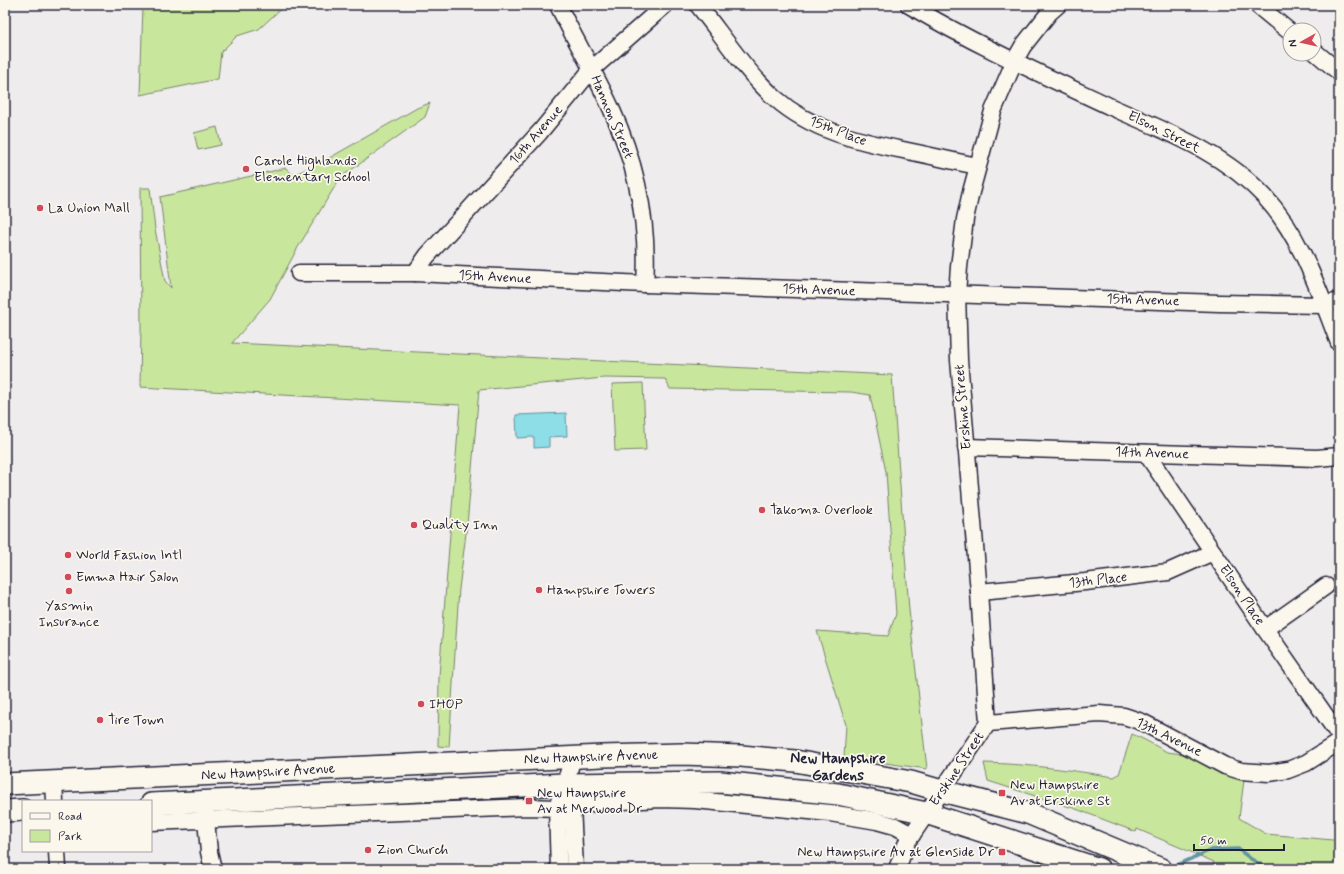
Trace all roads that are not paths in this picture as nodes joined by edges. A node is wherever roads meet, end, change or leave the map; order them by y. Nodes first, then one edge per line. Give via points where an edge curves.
1 (558, 5) edge
2 (665, 5) edge
3 (698, 5) edge
4 (909, 5) edge
5 (1058, 5) edge
6 (1257, 5) edge
7 (1282, 25) edge
8 (1322, 58) edge
9 (1015, 60) junction
10 (591, 70) junction
11 (1339, 72) edge
12 (977, 166) junction
13 (299, 273) dead end
14 (415, 273) junction
15 (645, 284) junction
16 (957, 294) junction
17 (1332, 303) edge
18 (1339, 343) edge
19 (966, 448) junction
20 (1146, 453) junction
21 (1339, 456) edge
22 (1213, 552) junction
23 (1326, 586) dead end
24 (979, 592) junction
25 (1265, 629) junction
26 (988, 723) junction
27 (1339, 735) edge
28 (1339, 742) edge
29 (572, 758) junction
30 (279, 771) junction
31 (5, 784) edge
32 (564, 784) junction
33 (55, 791) edge
34 (942, 791) junction
35 (149, 800) edge
36 (152, 804) edge
37 (565, 807) junction
38 (22, 810) edge
39 (5, 811) edge
40 (205, 811) junction
41 (926, 813) junction
42 (152, 822) edge
43 (912, 835) junction
44 (57, 852) edge
45 (1091, 866) edge
46 (58, 869) edge
47 (213, 869) edge
48 (559, 869) edge
49 (575, 869) edge
50 (897, 869) edge
51 (1161, 869) edge

1 - 10 street, Hannon Street
2 - 10 street, 16th Avenue
3 - 12 street, 15th Place via 759,82 775,98 805,119 846,137
4 - 9 street, Elson Street
5 - 9 street, Erskine Street via 1023,46
6 - 7 street
8 - 11 street
9 - 12 street, Erskine Street via 993,111
9 - 17 street, Elson Street via 1200,148 1235,171 1264,196 1280,216 1315,279
10 - 14 street, 16th Avenue via 540,132 427,256
10 - 15 street, Hannon Street via 619,127 637,184 646,244
12 - 16 street, Erskine Street via 965,219
13 - 14 street, 15th Avenue
14 - 15 street, 15th Avenue
15 - 16 street, 15th Avenue
16 - 17 street, 15th Avenue
16 - 19 street, Erskine Street
17 - 18 street, Elson Street
19 - 20 street, 14th Avenue
19 - 24 street, Erskine Street
20 - 21 street, 14th Avenue via 1317,458
20 - 22 street, Elson Place
22 - 24 street, 13th Place via 1168,572
22 - 25 street, Elson Place
23 - 25 street
24 - 26 street, Erskine Street
25 - 27 street, Elson Place
26 - 28 street, 13th Avenue via 1099,714 1124,716 1142,722 1225,766 1241,771 1269,773 1288,770 1306,763
26 - 34 street, Erskine Street
29 - 30 main road, New Hampshire Avenue
29 - 32 street
29 - 34 main road, New Hampshire Avenue via 682,754 741,756 838,768 911,782
30 - 33 main road, New Hampshire Avenue
30 - 35 main road via 270,782 260,788 183,791
31 - 33 main road, New Hampshire Avenue
32 - 37 street
32 - 40 main road, New Hampshire Avenue
32 - 41 main road, New Hampshire Avenue via 720,782 838,794
34 - 41 street, Erskine Street
34 - 51 main road, New Hampshire Avenue via 1028,813
36 - 40 main road, New Hampshire Avenue
37 - 40 street, New Hampshire Avenue
37 - 43 street, New Hampshire Avenue via 661,798 695,800 830,813 877,821 895,826
37 - 48 street
37 - 49 street
38 - 39 main road
40 - 42 street, New Hampshire Avenue
40 - 47 street
41 - 43 street, Erskine Street
41 - 45 main road, New Hampshire Avenue
43 - 50 street, Erskine Street
44 - 46 street

